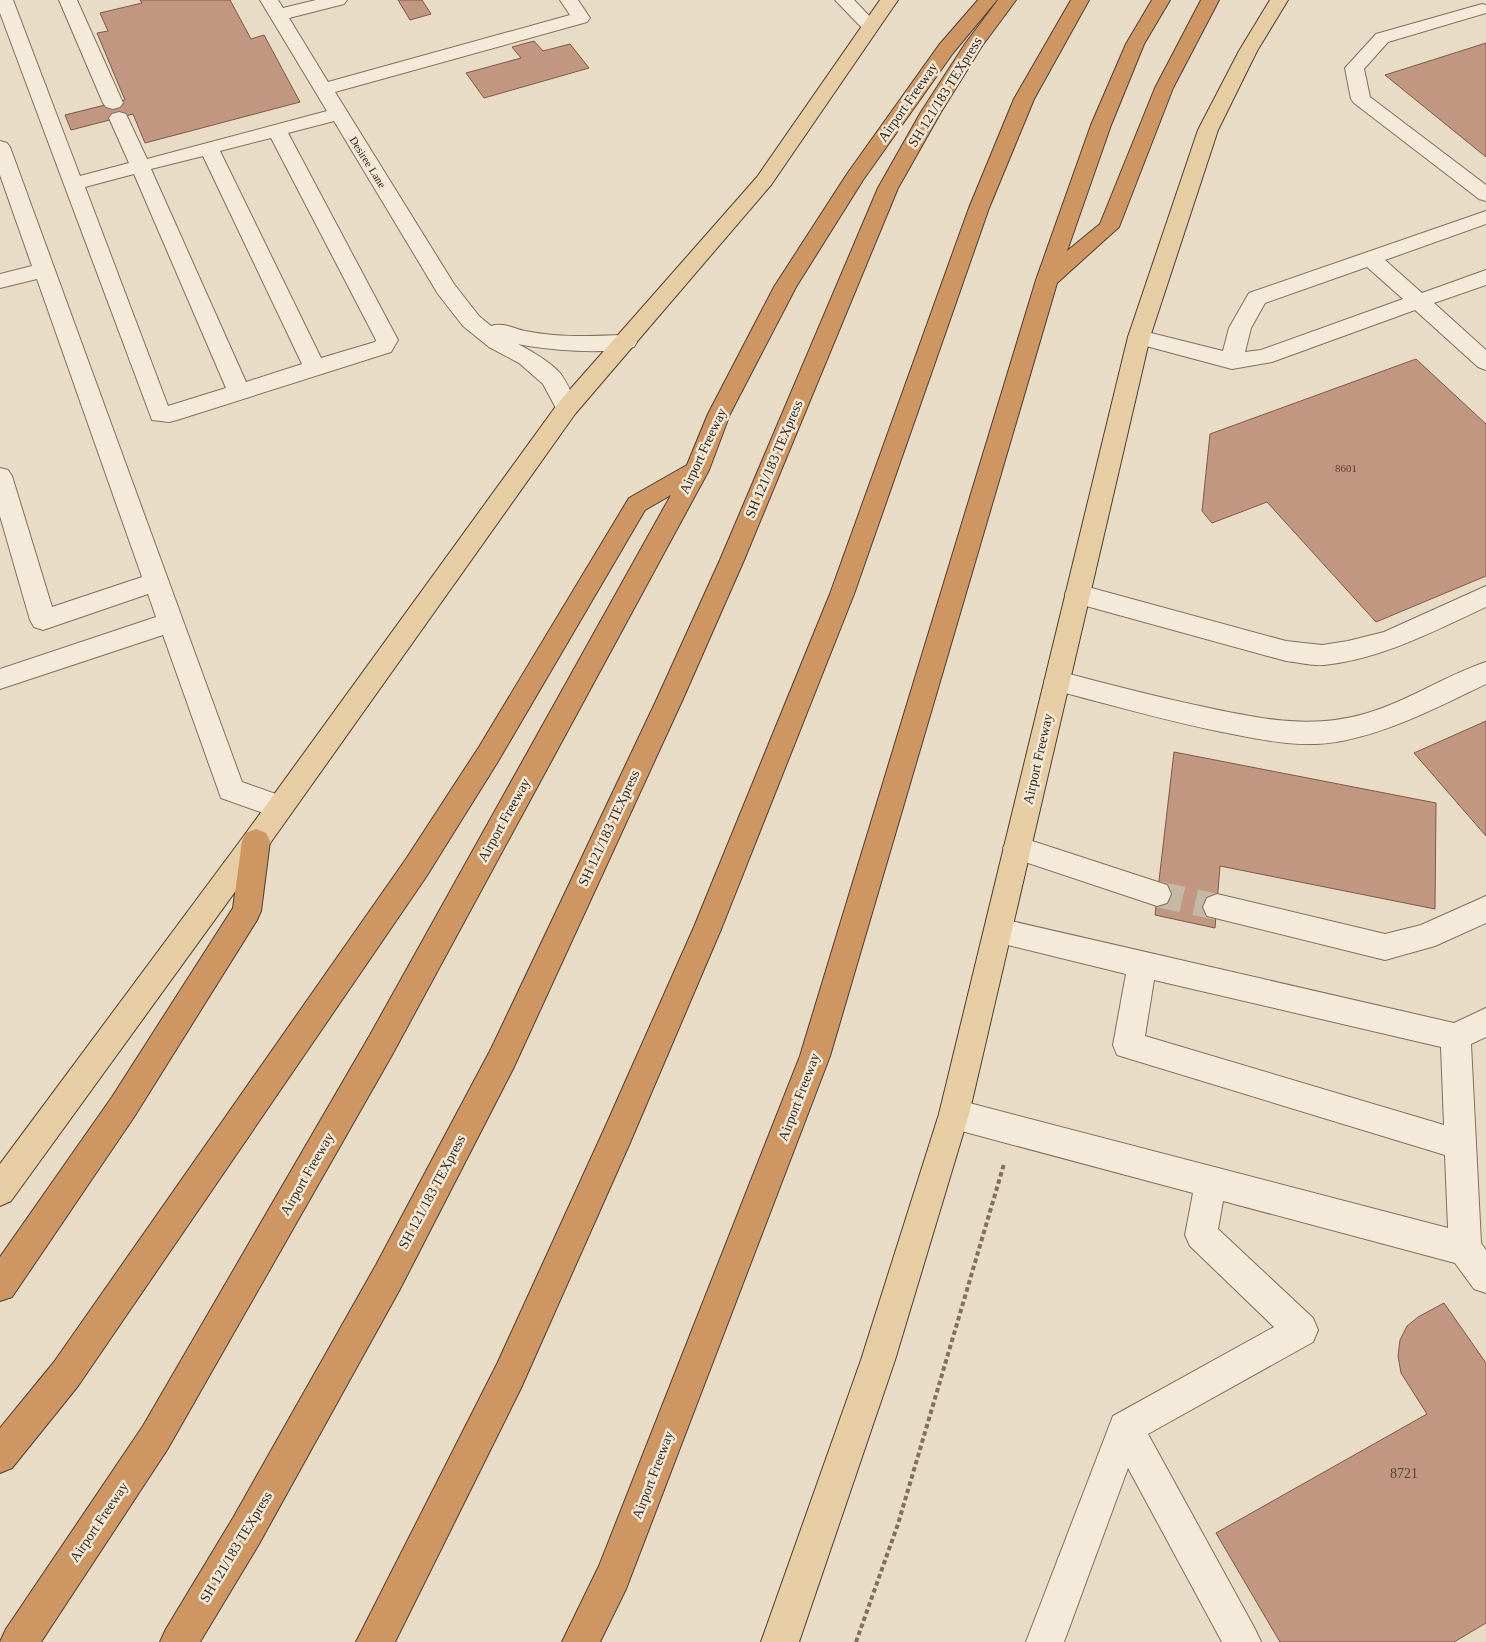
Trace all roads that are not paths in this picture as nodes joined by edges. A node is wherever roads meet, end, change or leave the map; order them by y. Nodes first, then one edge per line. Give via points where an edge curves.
1 (4, 0) edge
2 (68, 0) edge
3 (338, 0) edge
4 (569, 0) edge
5 (844, 0) edge
6 (889, 0) edge
7 (988, 0) edge
8 (1007, 0) edge
9 (1080, 0) edge
10 (1161, 0) edge
11 (1210, 0) edge
12 (1279, 0) edge
13 (1465, 0) edge
14 (273, 8) edge
15 (1484, 10) edge
16 (870, 26) junction
17 (323, 89) junction
18 (338, 114) junction
19 (276, 130) junction
20 (0, 147) edge
21 (209, 148) junction
22 (142, 166) junction
23 (73, 184) junction
24 (1486, 195) edge
25 (1486, 217) edge
26 (1370, 258) junction
27 (44, 270) junction
28 (1486, 277) edge
29 (1046, 280) junction
30 (0, 281) edge
31 (1419, 301) junction
32 (471, 321) junction
33 (1140, 337) junction
34 (626, 342) junction
35 (1484, 357) edge
36 (1232, 360) junction
37 (315, 368) junction
38 (239, 392) junction
39 (567, 408) junction
40 (697, 470) junction
41 (0, 476) edge
42 (156, 582) junction
43 (1077, 594) junction
44 (1486, 596) edge
45 (43, 620) junction
46 (171, 622) junction
47 (56, 660) junction
48 (1486, 672) edge
49 (0, 679) edge
50 (1057, 681) junction
51 (280, 807) junction
52 (256, 842) junction
53 (1017, 848) junction
54 (1157, 894) tunnel mouth
55 (1217, 907) tunnel mouth
56 (1486, 908) edge
57 (998, 931) junction
58 (1142, 964) junction
59 (1486, 1022) edge
60 (1456, 1037) junction
61 (954, 1114) junction
62 (1460, 1145) junction
63 (1211, 1182) junction
64 (0, 1190) edge
65 (1465, 1248) junction
66 (1486, 1276) edge
67 (0, 1285) edge
68 (1125, 1428) junction
69 (0, 1456) edge
70 (19, 1642) edge
71 (179, 1642) edge
72 (376, 1642) edge
73 (580, 1642) edge
74 (780, 1642) edge
75 (1044, 1642) edge
76 (1242, 1642) edge

1 - 23 street
2 - 22 street
3 - 14 street
4 - 17 street via 581,18
5 - 16 street
6 - 16 main road
7 - 40 highway, Airport Freeway via 946,49 854,178 785,287 719,414
8 - 71 highway, SH 121/183 TEXpress via 974,44 888,188 732,560 502,1059 383,1286 246,1531
9 - 72 highway via 1024,99 979,208 842,594 708,926 509,1376
10 - 29 highway, Airport Freeway via 1135,44 1101,125
11 - 29 highway via 1164,88 1109,227
12 - 33 main road, Airport Freeway via 1248,51 1208,130
13 - 15 street
14 - 17 street, Desiree Lane
15 - 24 street via 1382,38 1354,68 1361,99
16 - 34 main road via 764,181
17 - 18 street, Desiree Lane
18 - 19 street
18 - 32 street, Desiree Lane via 446,289
19 - 21 street
19 - 37 street via 387,340 383,347
20 - 27 street
21 - 22 street
21 - 37 street
22 - 23 street
22 - 38 street
23 - 38 street via 160,414
25 - 26 street
26 - 31 street
26 - 36 street via 1256,298 1240,328
27 - 30 street
27 - 42 street
28 - 31 street
29 - 73 highway, Airport Freeway via 815,1056 613,1576
31 - 35 street
31 - 36 street via 1264,357
32 - 34 street via 515,337 549,343
32 - 39 street, Desiree Lane via 497,342 527,358 552,379
33 - 36 street
33 - 43 main road, Airport Freeway
34 - 39 main road
37 - 38 street
39 - 51 main road
40 - 69 highway via 637,504 416,868 66,1374
40 - 70 highway, Airport Freeway via 381,1045 155,1438
41 - 45 street
42 - 45 street
42 - 46 street
43 - 44 street via 1286,651 1322,655 1390,640
43 - 50 main road, Airport Freeway
45 - 47 street
46 - 47 street
46 - 51 street via 231,790
47 - 49 street
48 - 50 street via 1370,724 1320,733 1279,733 1242,726
50 - 53 main road, Airport Freeway
51 - 52 main road
52 - 64 main road
52 - 67 highway via 247,911 122,1107
53 - 54 street
53 - 57 main road, Airport Freeway
55 - 56 street via 1385,947 1425,937
57 - 58 street
57 - 61 main road, Airport Freeway
58 - 60 street
58 - 62 street via 1128,1045
59 - 60 street
60 - 62 street
61 - 63 street
61 - 74 main road, Airport Freeway via 878,1360
62 - 65 street
63 - 65 street
63 - 68 street via 1201,1235 1301,1330
65 - 66 street
68 - 75 street
68 - 76 street

